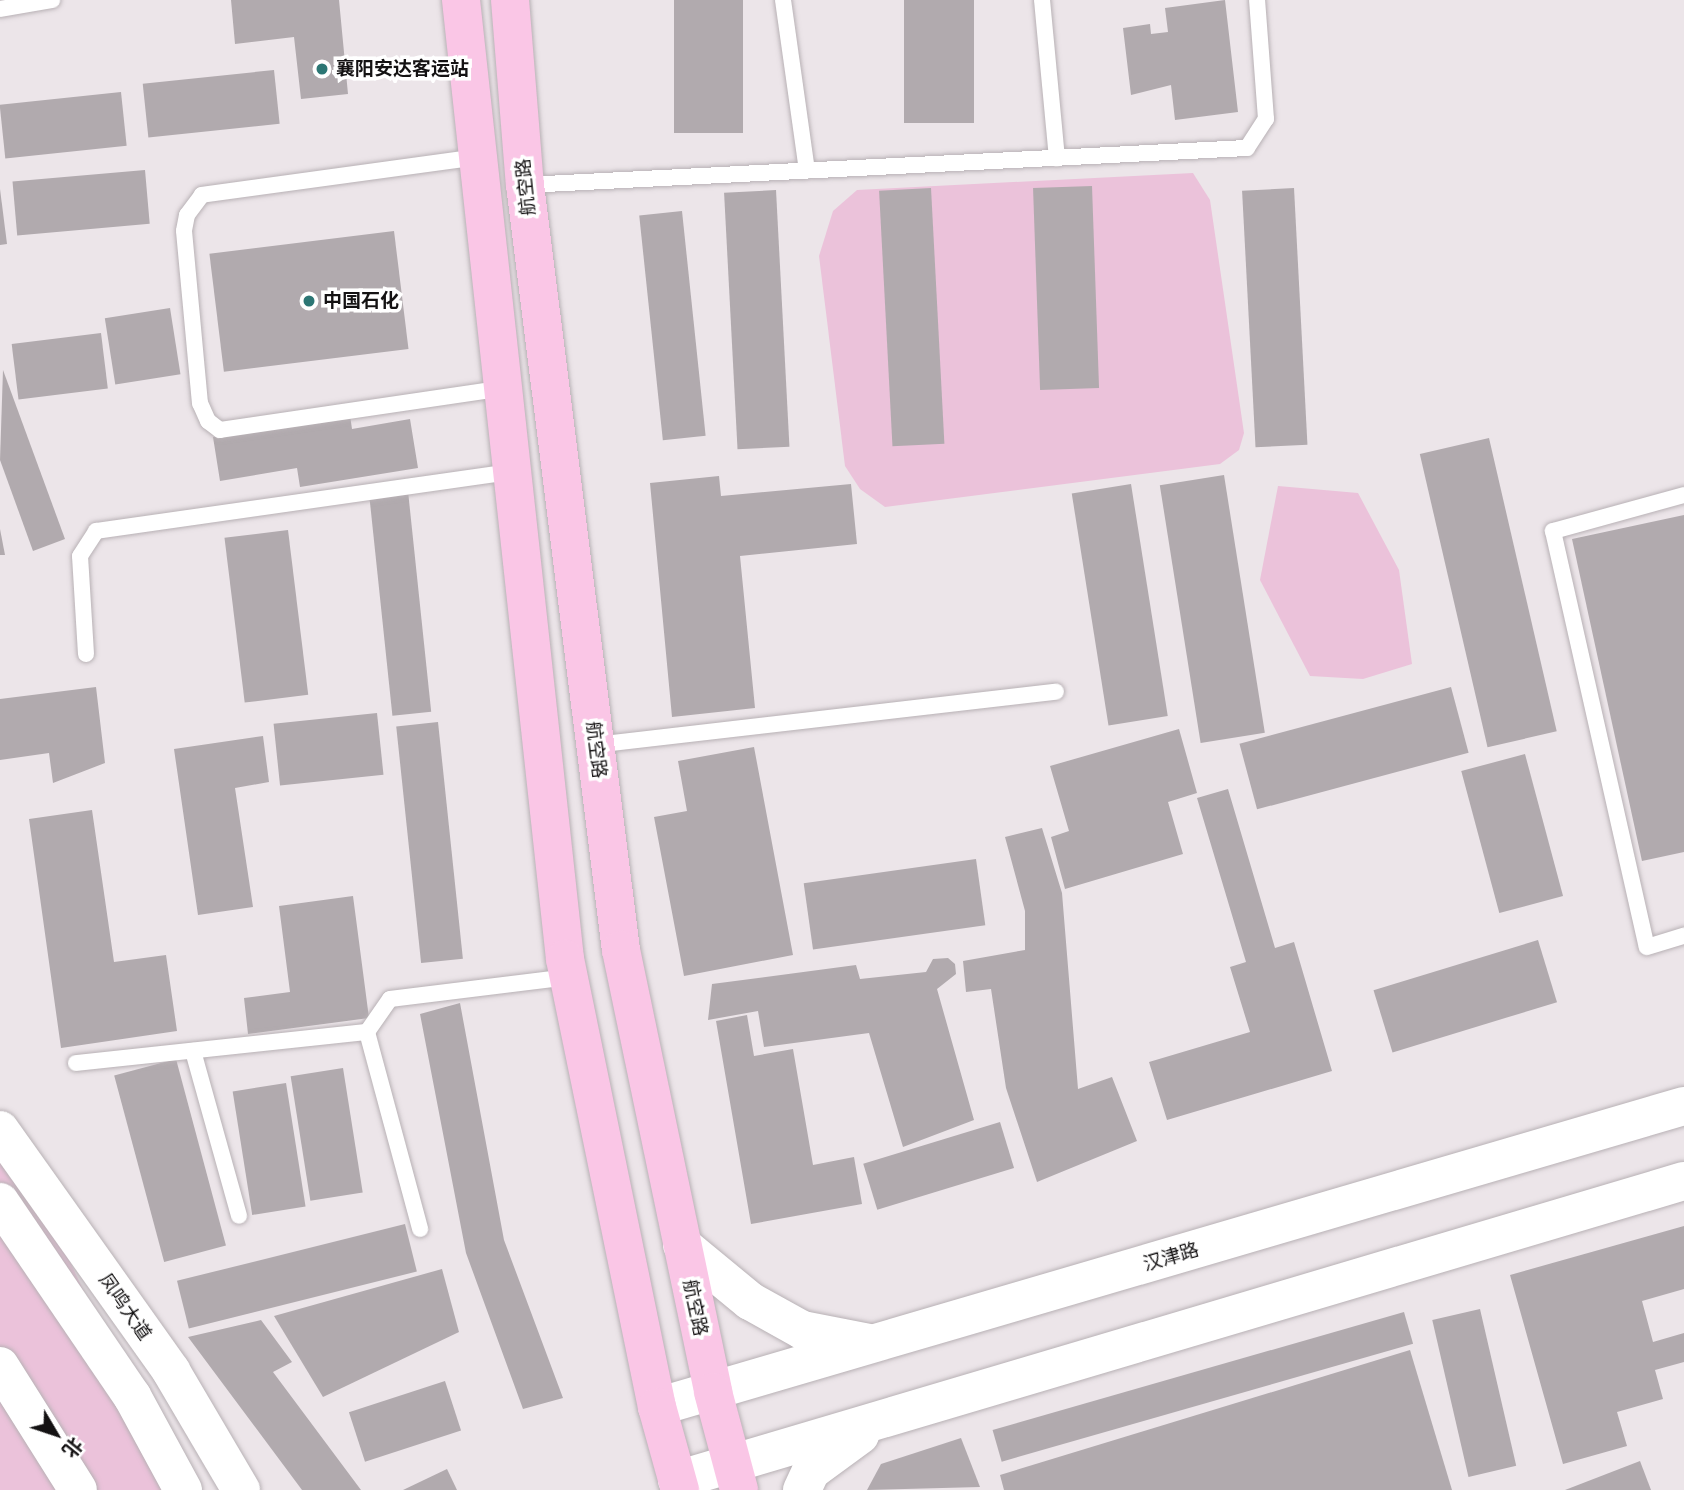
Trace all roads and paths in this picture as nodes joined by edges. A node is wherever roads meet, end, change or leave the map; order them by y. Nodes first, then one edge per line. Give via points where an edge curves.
1 (52, 0) edge
2 (461, 0) edge
3 (510, 0) edge
4 (783, 0) edge
5 (1042, 0) edge
6 (1257, 0) edge
7 (0, 9) edge
8 (478, 157) junction
9 (1057, 158) junction
10 (807, 170) junction
11 (525, 185) junction
12 (503, 388) junction
13 (512, 472) junction
14 (1684, 495) edge
15 (86, 654) dead end
16 (1056, 692) dead end
17 (596, 745) junction
18 (1684, 936) edge
19 (569, 977) junction
20 (367, 1032) junction
21 (193, 1051) junction
22 (76, 1063) dead end
23 (1684, 1106) edge
24 (0, 1130) edge
25 (1684, 1181) edge
26 (0, 1202) edge
27 (239, 1216) dead end
28 (420, 1229) dead end
29 (682, 1245) junction
30 (874, 1344) junction
31 (0, 1366) edge
32 (713, 1392) junction
33 (657, 1406) junction
34 (881, 1420) junction
35 (735, 1477) edge
36 (678, 1485) edge
37 (78, 1490) edge
38 (183, 1490) edge
39 (241, 1490) edge
40 (802, 1490) edge

1 - 7 lane
2 - 8 main road
3 - 11 main road, 航空路
4 - 10 lane
5 - 9 lane
6 - 9 lane via 1266,119 1247,148
8 - 12 main road
8 - 12 lane via 202,195 187,215 184,231 200,403 208,421 220,430
9 - 10 lane
10 - 11 lane
11 - 17 main road, 航空路
12 - 13 main road
13 - 15 lane via 96,531 80,556
13 - 19 main road
14 - 18 lane via 1553,531 1647,947
16 - 17 lane
17 - 29 main road, 航空路 via 621,950
19 - 20 lane via 390,999
19 - 33 main road
20 - 21 lane
20 - 28 lane
21 - 22 lane
21 - 27 lane
23 - 30 street, 汉津路
24 - 39 street, 凤鸣大道 via 170,1370
25 - 34 street
26 - 38 street via 132,1396
29 - 30 street via 750,1301 802,1330
29 - 32 main road, 航空路
30 - 32 street, 汉津路
31 - 37 street
32 - 33 street, 汉津路
32 - 35 main road, 航空路
33 - 36 main road
34 - 35 street
34 - 40 street via 811,1471
35 - 36 street

